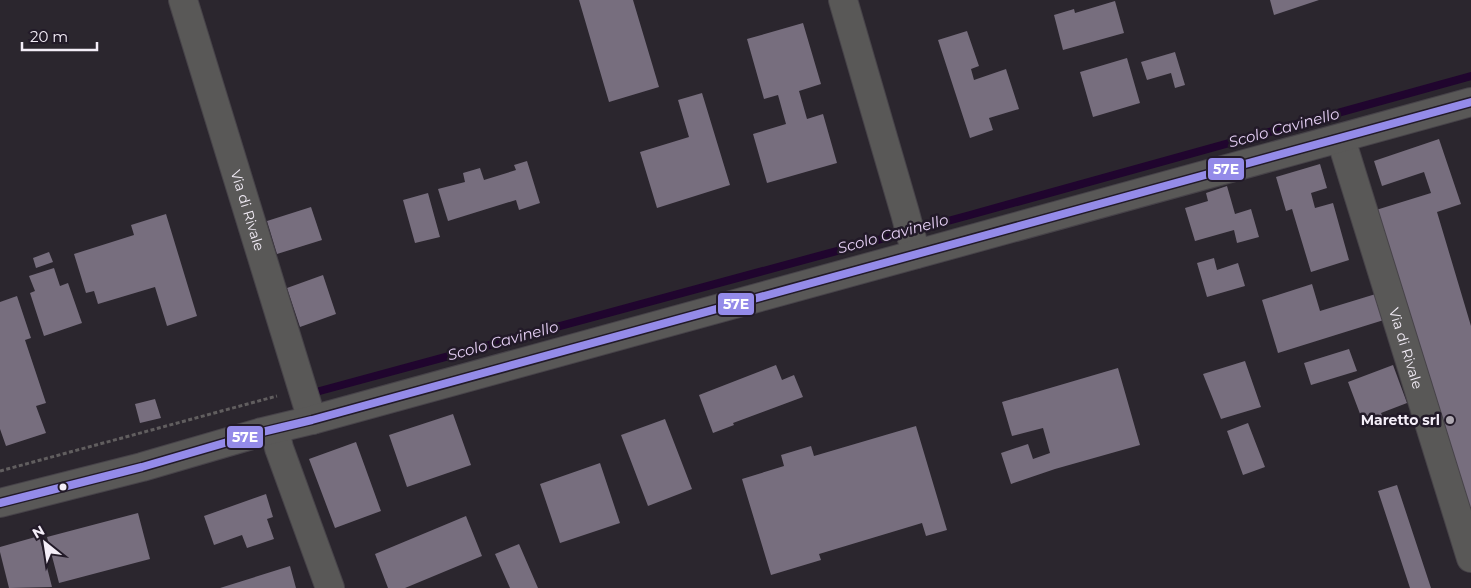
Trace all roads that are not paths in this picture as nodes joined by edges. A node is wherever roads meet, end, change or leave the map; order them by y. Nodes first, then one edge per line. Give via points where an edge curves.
1 (184, 0) edge
2 (843, 0) edge
3 (1471, 102) edge
4 (1342, 138) junction
5 (914, 248) junction
6 (312, 420) junction
7 (275, 430) junction
8 (0, 503) edge
9 (1471, 558) edge
10 (330, 588) edge

1 - 6 street, Via di Rivale
2 - 5 street
3 - 4 street
4 - 5 street
4 - 9 street, Via di Rivale
5 - 6 street
6 - 7 street
7 - 8 street
7 - 10 street

